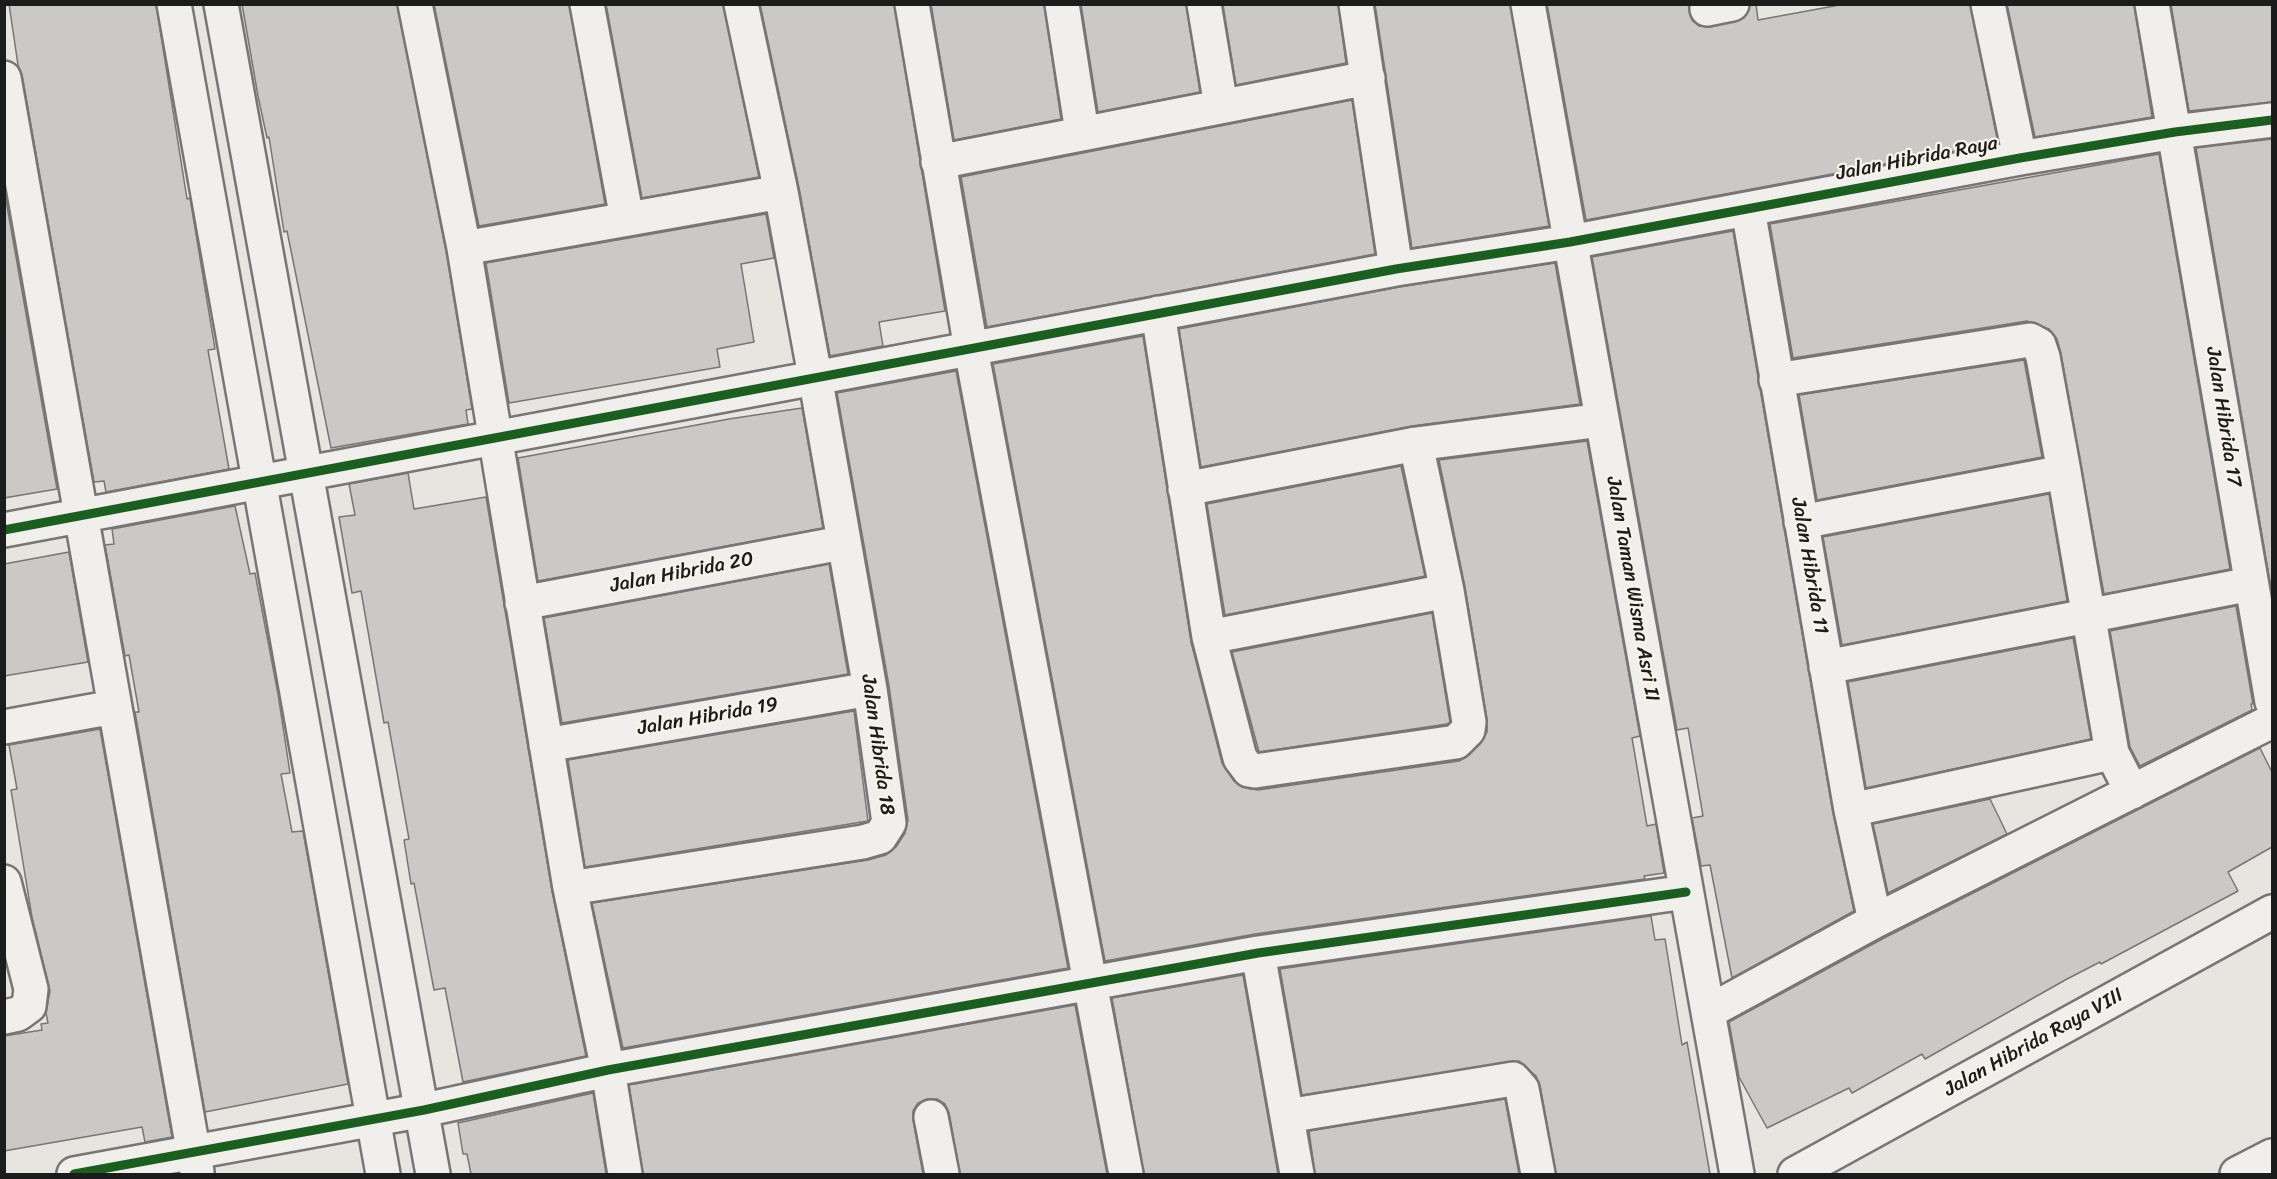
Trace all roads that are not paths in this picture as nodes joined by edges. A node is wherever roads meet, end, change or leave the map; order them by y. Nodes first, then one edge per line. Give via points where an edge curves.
1 (174, 4) edge
2 (220, 4) edge
3 (415, 4) edge
4 (587, 4) edge
5 (741, 4) edge
6 (912, 4) edge
7 (1062, 4) edge
8 (1204, 4) edge
9 (1356, 4) edge
10 (1528, 4) edge
11 (1707, 4) edge
12 (1732, 4) edge
13 (1988, 4) edge
14 (2152, 4) edge
15 (4, 78) edge
16 (1368, 78) junction
17 (1221, 106) junction
18 (2272, 120) edge
19 (1082, 132) junction
20 (2175, 132) junction
21 (2020, 158) junction
22 (938, 162) junction
23 (781, 192) junction
24 (1748, 209) junction
25 (627, 219) junction
26 (1570, 242) junction
27 (464, 248) junction
28 (1396, 269) junction
29 (1158, 313) junction
30 (971, 349) junction
31 (815, 376) junction
32 (1776, 380) junction
33 (1602, 420) junction
34 (497, 439) junction
35 (1416, 444) junction
36 (2064, 472) junction
37 (304, 474) junction
38 (259, 482) junction
39 (1185, 489) junction
40 (80, 516) junction
41 (1801, 522) junction
42 (4, 530) edge
43 (842, 543) junction
44 (2251, 584) junction
45 (1447, 591) junction
46 (522, 603) junction
47 (2088, 614) junction
48 (1209, 637) junction
49 (1826, 667) junction
50 (870, 689) junction
51 (2272, 702) edge
52 (114, 707) junction
53 (2272, 721) edge
54 (4, 727) edge
55 (546, 745) junction
56 (2112, 753) junction
57 (2132, 792) junction
58 (1851, 810) junction
59 (4, 882) edge
60 (570, 888) junction
61 (1686, 892) junction
62 (2272, 912) edge
63 (1875, 921) junction
64 (1258, 952) junction
65 (1092, 985) junction
66 (1708, 1012) junction
67 (4, 1017) edge
68 (608, 1070) junction
69 (423, 1110) junction
70 (1287, 1116) junction
71 (931, 1117) dead end
72 (373, 1119) junction
73 (2272, 1156) edge
74 (195, 1163) edge
75 (74, 1174) edge
76 (383, 1174) edge
77 (434, 1174) edge
78 (625, 1174) edge
79 (942, 1174) edge
80 (1126, 1174) edge
81 (1297, 1174) edge
82 (1538, 1174) edge
83 (1737, 1174) edge
84 (1795, 1174) edge
85 (2237, 1174) edge

1 - 38 street
2 - 37 street
3 - 27 street
4 - 25 street
5 - 23 street, Jalan Hibrida 18
6 - 22 street
7 - 19 street
8 - 17 street
9 - 16 street
10 - 26 street, Jalan Taman Wisma Asri II
11 - 12 street via 1707,9
13 - 21 street
14 - 20 street, Jalan Hibrida 17
15 - 40 street
16 - 17 street
16 - 28 street
17 - 19 street
18 - 20 street, Jalan Hibrida Raya
19 - 22 street
20 - 21 street, Jalan Hibrida Raya
20 - 44 street, Jalan Hibrida 17
21 - 24 street, Jalan Hibrida Raya
22 - 30 street
23 - 25 street
23 - 31 street, Jalan Hibrida 18
24 - 26 street, Jalan Hibrida Raya
24 - 32 street, Jalan Hibrida 11
25 - 27 street
26 - 28 street, Jalan Hibrida Raya
26 - 33 street, Jalan Taman Wisma Asri II
27 - 34 street
28 - 29 street, Jalan Hibrida Raya
29 - 30 street, Jalan Hibrida Raya
29 - 39 street
30 - 31 street, Jalan Hibrida Raya
30 - 65 street
31 - 34 street, Jalan Hibrida Raya
31 - 43 street, Jalan Hibrida 18
32 - 36 street via 2030,340 2042,351
32 - 41 street, Jalan Hibrida 11
33 - 35 street
33 - 61 street, Jalan Taman Wisma Asri II
34 - 37 street, Jalan Hibrida Raya
34 - 46 street
35 - 39 street
35 - 45 street
36 - 41 street
36 - 47 street
37 - 38 street, Jalan Hibrida Raya
37 - 69 street
38 - 40 street, Jalan Hibrida Raya
38 - 72 street
39 - 48 street
40 - 42 street, Jalan Hibrida Raya
40 - 52 street
41 - 49 street, Jalan Hibrida 11
43 - 46 street, Jalan Hibrida 20
43 - 50 street, Jalan Hibrida 18
44 - 47 street
44 - 51 street, Jalan Hibrida 17
45 - 48 street
45 - 48 street via 1469,722 1463,738 1456,742 1249,770 1240,758
46 - 55 street
47 - 49 street
47 - 56 street
49 - 58 street, Jalan Hibrida 11
50 - 55 street, Jalan Hibrida 19
50 - 60 street, Jalan Hibrida 18 via 889,823 880,837
52 - 54 street
52 - 74 street
53 - 57 street
55 - 60 street
56 - 57 street
56 - 58 street
57 - 63 street
58 - 63 street, Jalan Hibrida 11
59 - 67 street via 31,989 29,1006
60 - 68 street
61 - 64 street
61 - 66 street, Jalan Taman Wisma Asri II
62 - 84 street, Jalan Hibrida Raya VIII
63 - 66 street
64 - 65 street
64 - 70 street
65 - 68 street
65 - 80 street
66 - 83 street, Jalan Taman Wisma Asri II
68 - 69 street
68 - 78 street
69 - 72 street
69 - 77 street
70 - 81 street
70 - 82 street via 1513,1079 1522,1089
71 - 79 street
72 - 74 street
72 - 76 street
73 - 85 street
74 - 75 street

